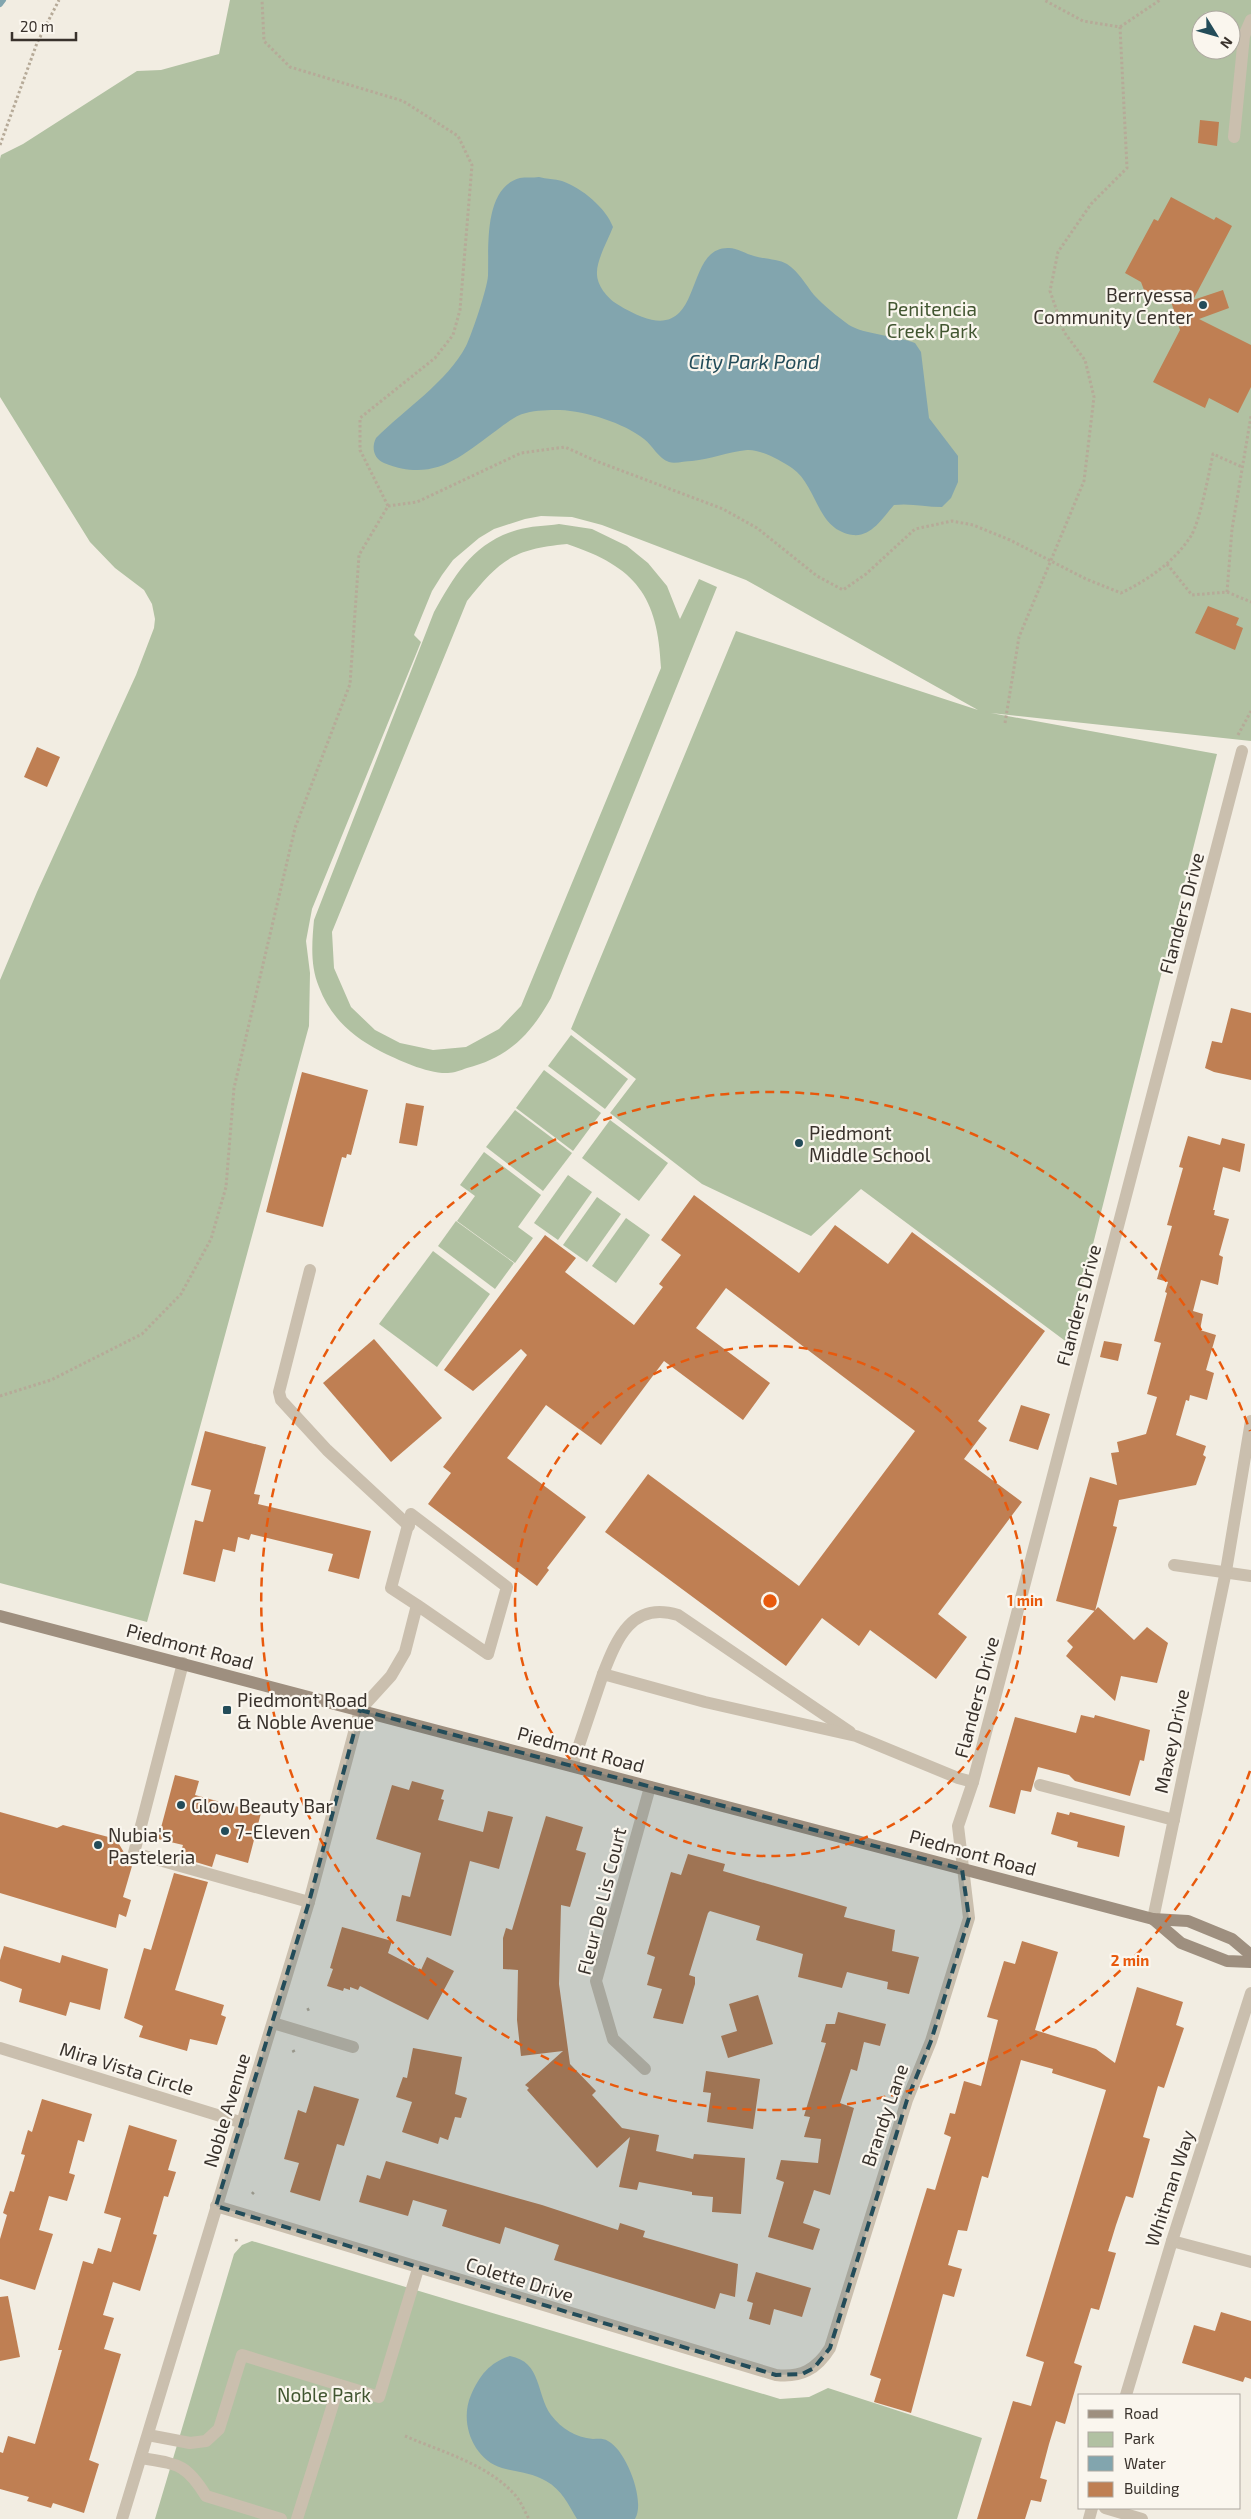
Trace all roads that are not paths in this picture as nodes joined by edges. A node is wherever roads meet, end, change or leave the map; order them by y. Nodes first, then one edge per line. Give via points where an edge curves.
1 (1251, 20) edge
2 (1234, 137) dead end
3 (1242, 751) dead end
4 (310, 1270) dead end
5 (1251, 1421) edge
6 (408, 1526) junction
7 (1174, 1565) dead end
8 (1226, 1571) junction
9 (1251, 1576) edge
10 (417, 1605) junction
11 (0, 1616) edge
12 (183, 1664) junction
13 (602, 1674) junction
14 (360, 1710) junction
15 (856, 1736) junction
16 (572, 1766) junction
17 (973, 1782) junction
18 (1040, 1785) dead end
19 (650, 1787) junction
20 (1174, 1820) junction
21 (962, 1869) junction
22 (309, 1902) junction
23 (1153, 1919) junction
24 (1251, 1955) edge
25 (1251, 1962) edge
26 (1251, 1992) edge
27 (273, 2023) junction
28 (353, 2047) dead end
29 (0, 2048) edge
30 (645, 2069) dead end
31 (242, 2123) junction
32 (216, 2206) junction
33 (1172, 2241) junction
34 (1251, 2262) edge
35 (418, 2269) junction
36 (814, 2368) joint
37 (340, 2385) junction
38 (1126, 2394) edge
39 (148, 2435) junction
40 (141, 2458) junction
41 (1108, 2509) edge
42 (122, 2519) edge
43 (281, 2519) edge
44 (297, 2519) edge
45 (1142, 2519) edge

1 - 2 street via 1244,36
3 - 17 street, Flanders Drive
4 - 6 street via 279,1392 281,1400 327,1450
5 - 8 street, Maxey Drive
6 - 10 street via 392,1588
6 - 10 street via 412,1514 507,1587 488,1654
7 - 8 street
8 - 9 street
8 - 20 street, Maxey Drive
10 - 14 street via 405,1652 391,1676
11 - 12 main road, Piedmont Road
12 - 14 main road, Piedmont Road
12 - 22 street via 134,1852
13 - 15 street via 705,1702
13 - 15 street via 615,1643 628,1624 650,1612 668,1612 678,1615
13 - 16 street
14 - 16 main road, Piedmont Road
14 - 22 street, Noble Avenue
15 - 17 street
16 - 19 main road, Piedmont Road
17 - 21 street, Flanders Drive via 958,1826
18 - 20 street
19 - 21 main road, Piedmont Road
19 - 30 street, Fleur De Lis Court via 596,1981 612,2039
20 - 23 street, Maxey Drive
21 - 23 main road, Piedmont Road
21 - 36 street, Brandy Lane via 969,1918 931,2041 906,2100 830,2348
22 - 27 street, Noble Avenue
23 - 24 main road, Piedmont Road via 1188,1921 1232,1939
23 - 25 main road, Piedmont Road via 1181,1943 1227,1961
26 - 33 street, Whitman Way
27 - 28 street
27 - 31 street, Noble Avenue
29 - 31 street, Mira Vista Circle
31 - 32 street, Noble Avenue
32 - 35 street, Colette Drive
32 - 39 street, Noble Avenue
33 - 34 street
33 - 38 street, Whitman Way
35 - 36 street, Colette Drive via 776,2375 796,2375
35 - 37 street via 379,2397
37 - 39 street via 242,2355 219,2429 206,2441 190,2443
37 - 44 street
39 - 40 street, Noble Avenue
40 - 42 street, Noble Avenue
40 - 43 street via 180,2466 194,2476 206,2496
41 - 45 street

